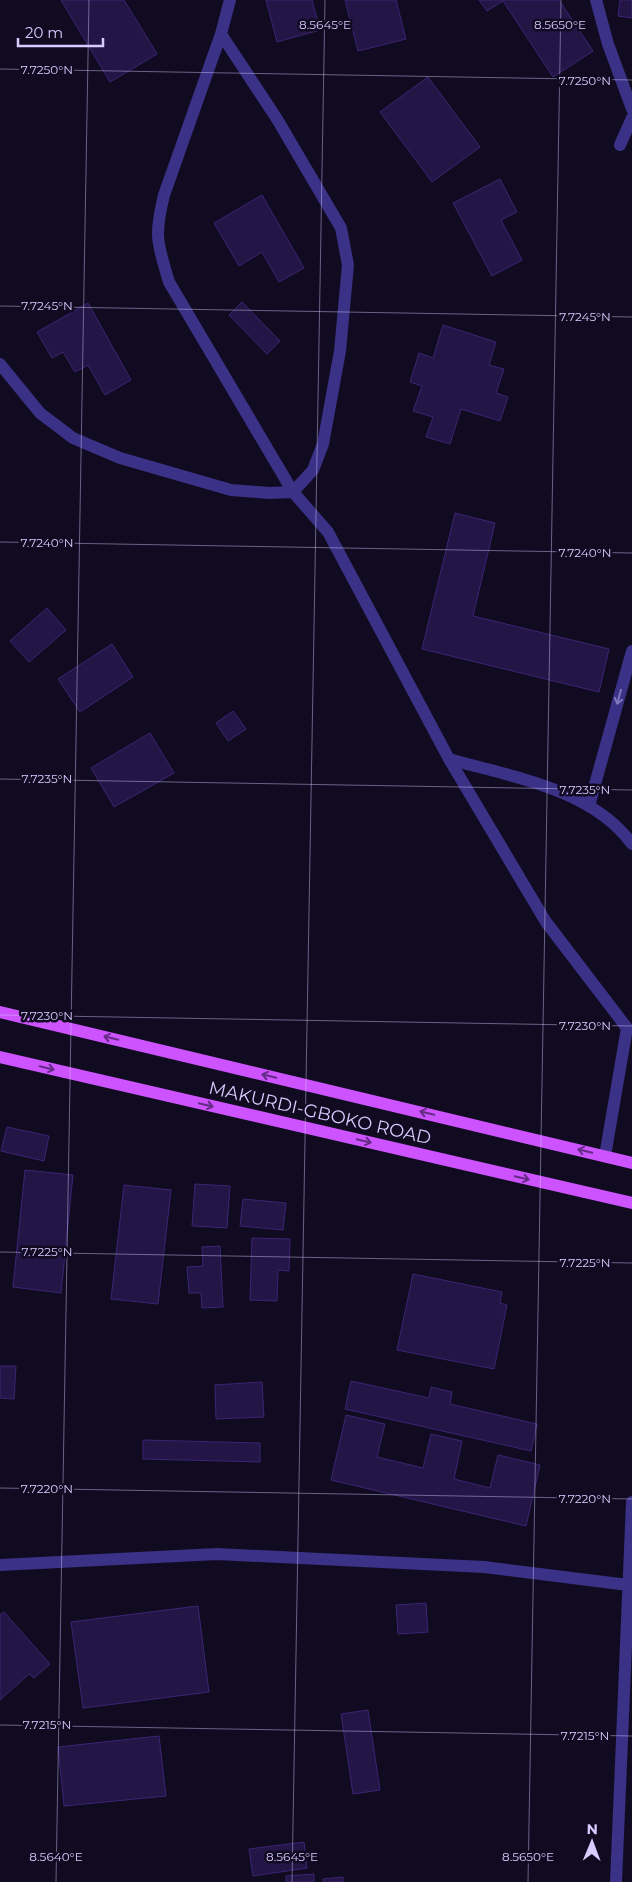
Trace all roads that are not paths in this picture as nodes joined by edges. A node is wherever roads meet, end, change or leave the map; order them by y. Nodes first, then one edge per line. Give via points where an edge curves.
1 (230, 0) edge
2 (596, 0) edge
3 (221, 34) junction
4 (632, 109) edge
5 (632, 118) edge
6 (620, 145) dead end
7 (0, 364) edge
8 (293, 492) junction
9 (632, 650) edge
10 (449, 759) junction
11 (589, 806) junction
12 (632, 844) edge
13 (0, 1012) edge
14 (632, 1013) edge
15 (627, 1028) junction
16 (0, 1057) edge
17 (605, 1156) junction
18 (632, 1163) edge
19 (632, 1203) edge
20 (632, 1502) edge
21 (0, 1565) edge
22 (628, 1585) junction
23 (616, 1882) edge

1 - 3 street
2 - 4 street
3 - 8 street via 164,195 156,232 158,245 169,282
3 - 8 street via 277,119 341,228 348,265 340,352 323,444 313,470
5 - 6 street
7 - 8 street via 40,413 73,438 120,458 231,490
8 - 10 street via 328,532
9 -> 11 street
10 - 11 street via 561,792
10 - 15 street via 546,922
11 - 12 street via 624,833
17 -> 13 main road
14 - 15 street
15 - 17 street
16 -> 19 main road, MAKURDI-GBOKO ROAD
17 - 18 main road
20 - 22 street
21 - 22 street via 216,1554 484,1567
22 - 23 street

